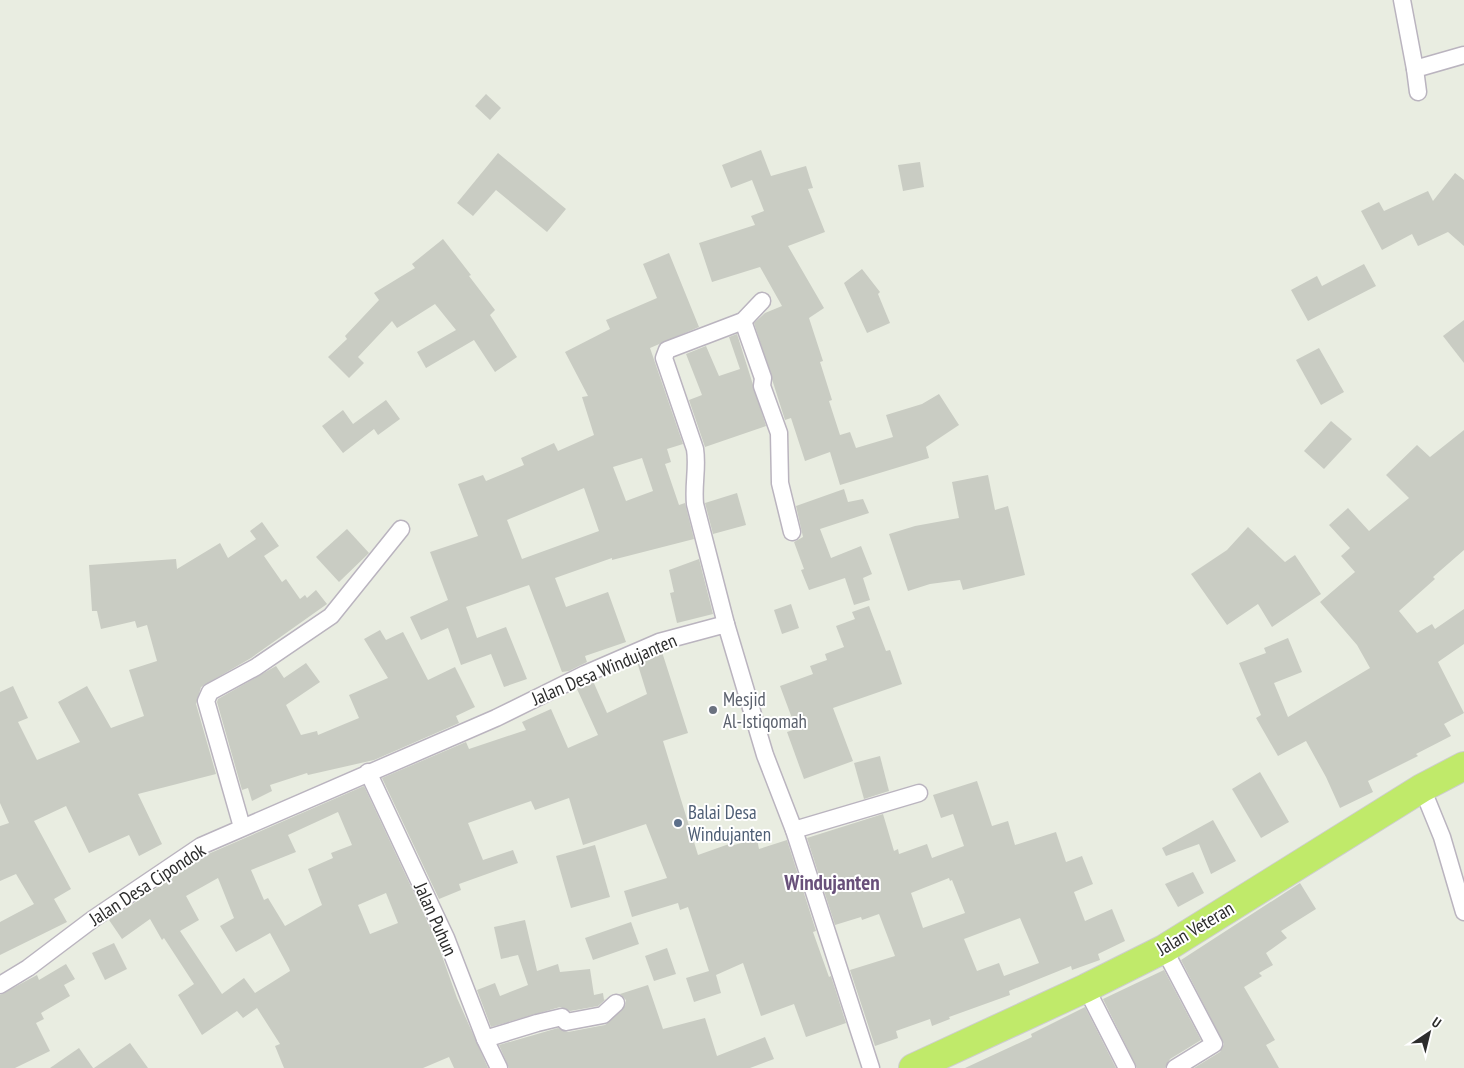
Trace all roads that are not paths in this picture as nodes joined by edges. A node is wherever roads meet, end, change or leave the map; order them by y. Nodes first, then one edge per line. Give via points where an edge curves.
1 (1402, 0) edge
2 (1464, 54) edge
3 (1414, 69) junction
4 (1418, 92) dead end
5 (762, 301) dead end
6 (743, 321) junction
7 (401, 529) dead end
8 (792, 532) dead end
9 (726, 624) junction
10 (1464, 766) edge
11 (368, 772) junction
12 (1422, 788) junction
13 (919, 793) dead end
14 (304, 800) joint
15 (242, 827) junction
16 (794, 830) junction
17 (1464, 912) edge
18 (1164, 949) junction
19 (0, 985) edge
20 (1086, 988) junction
21 (616, 1003) dead end
22 (485, 1040) junction
23 (499, 1068) edge
24 (871, 1068) edge
25 (913, 1068) edge
26 (1127, 1068) edge
27 (1175, 1068) edge

1 - 3 street
2 - 3 street
3 - 4 street
5 - 6 street
6 - 8 street via 780,433 780,483
6 - 9 street via 667,350 664,358 695,449 695,504
7 - 15 street via 331,616 256,667 214,689 208,696 206,701
9 - 11 street, Jalan Desa Windujanten via 659,642 496,718
9 - 16 street via 765,755
10 - 12 highway, Jalan Veteran
11 - 14 street, Jalan Desa Windujanten
11 - 22 street, Jalan Puhun via 446,938
12 - 17 street via 1442,837
12 - 18 highway, Jalan Veteran
13 - 16 street
14 - 15 street, Jalan Desa Cipondok
15 - 19 street, Jalan Desa Cipondok via 201,846
16 - 24 street
18 - 20 highway, Jalan Veteran
18 - 27 street via 1214,1044
20 - 25 highway, Jalan Veteran
20 - 26 street
21 - 22 street via 603,1015 566,1022 562,1017
22 - 23 street, Jalan Puhun

